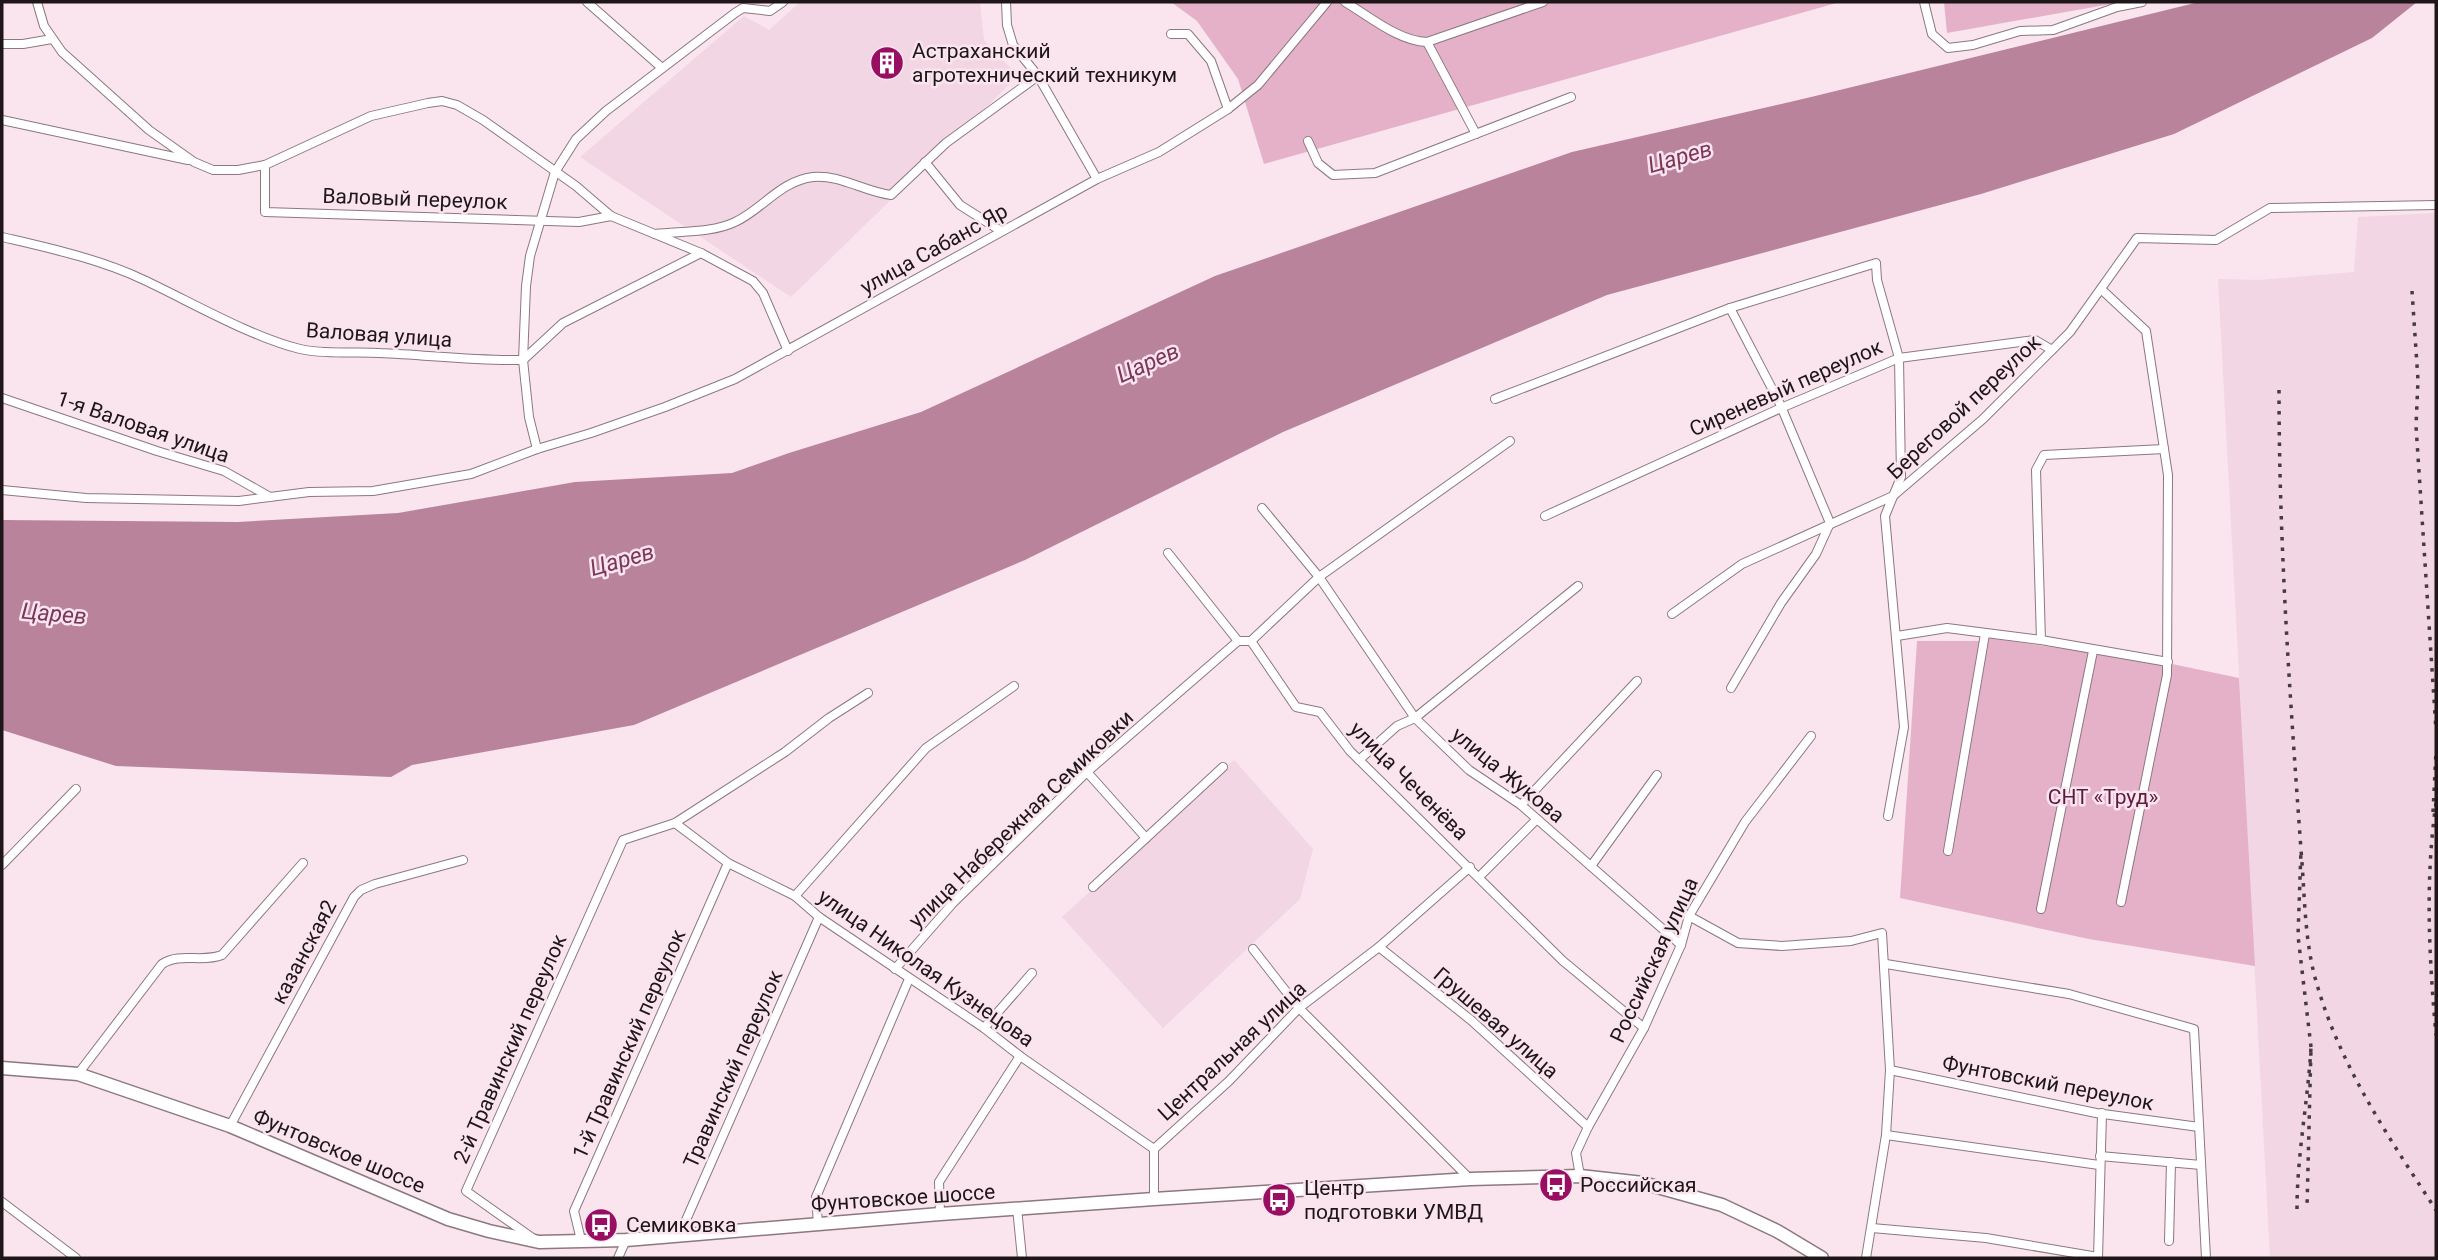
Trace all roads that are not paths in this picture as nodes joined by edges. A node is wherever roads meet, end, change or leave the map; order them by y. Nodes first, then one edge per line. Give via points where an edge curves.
1 (37, 2) edge
2 (587, 2) edge
3 (782, 2) edge
4 (1006, 2) edge
5 (1327, 2) edge
6 (1345, 2) edge
7 (1542, 2) edge
8 (1924, 2) edge
9 (2142, 2) edge
10 (1171, 34) dead end
11 (52, 38) junction
12 (1427, 42) junction
13 (2, 44) edge
14 (662, 68) junction
15 (1038, 76) junction
16 (1572, 97) dead end
17 (1228, 109) junction
18 (2, 120) edge
19 (1476, 134) junction
20 (1308, 141) dead end
21 (194, 162) junction
22 (925, 162) junction
23 (265, 165) junction
24 (555, 172) junction
25 (1097, 179) junction
26 (2436, 205) edge
27 (611, 216) junction
28 (541, 221) junction
29 (1001, 231) junction
30 (653, 234) junction
31 (2, 237) edge
32 (701, 253) junction
33 (2101, 289) junction
34 (1730, 308) junction
35 (2052, 350) junction
36 (788, 351) junction
37 (1899, 358) junction
38 (523, 360) junction
39 (2, 398) edge
40 (1495, 398) dead end
41 (1781, 408) junction
42 (1510, 441) dead end
43 (537, 449) junction
44 (2164, 449) junction
45 (2, 490) edge
46 (1893, 496) junction
47 (270, 497) junction
48 (1262, 508) dead end
49 (1545, 516) dead end
50 (1830, 523) junction
51 (1168, 553) dead end
52 (1319, 577) junction
53 (1578, 586) dead end
54 (1672, 614) dead end
55 (1985, 634) junction
56 (1897, 636) junction
57 (2041, 640) junction
58 (1238, 641) junction
59 (1251, 641) junction
60 (2093, 651) junction
61 (2168, 662) junction
62 (1637, 681) dead end
63 (1014, 686) dead end
64 (1731, 688) dead end
65 (868, 693) dead end
66 (1415, 718) junction
67 (1811, 736) dead end
68 (1359, 760) junction
69 (1223, 767) dead end
70 (1087, 772) junction
71 (1657, 775) dead end
72 (76, 789) dead end
73 (1521, 805) junction
74 (1888, 816) dead end
75 (1537, 820) junction
76 (675, 822) junction
77 (1146, 838) junction
78 (1948, 851) dead end
79 (463, 860) dead end
80 (303, 863) dead end
81 (727, 863) junction
82 (2, 865) edge
83 (1591, 866) junction
84 (1469, 867) junction
85 (1479, 877) junction
86 (1093, 887) dead end
87 (795, 896) junction
88 (2121, 902) dead end
89 (2041, 909) dead end
90 (1689, 916) junction
91 (818, 917) junction
92 (1681, 946) junction
93 (1379, 947) junction
94 (1253, 949) dead end
95 (1886, 964) junction
96 (895, 969) junction
97 (1032, 973) dead end
98 (909, 979) junction
99 (1299, 1008) junction
100 (984, 1028) junction
101 (1644, 1028) junction
102 (1020, 1056) junction
103 (2, 1068) edge
104 (1890, 1070) junction
105 (78, 1074) junction
106 (2102, 1114) junction
107 (230, 1126) junction
108 (1588, 1127) junction
109 (2199, 1127) junction
110 (1886, 1135) junction
111 (1154, 1149) junction
112 (2099, 1161) junction
113 (2171, 1162) junction
114 (2201, 1165) junction
115 (1580, 1175) junction
116 (1470, 1179) junction
117 (1154, 1199) junction
118 (2, 1202) edge
119 (1017, 1209) junction
120 (940, 1214) junction
121 (818, 1224) junction
122 (1872, 1228) junction
123 (679, 1236) junction
124 (581, 1240) junction
125 (626, 1240) junction
126 (2169, 1241) dead end
127 (539, 1242) junction
128 (76, 1258) edge
129 (618, 1258) edge
130 (1022, 1258) edge
131 (1822, 1258) edge
132 (1866, 1258) edge
133 (2098, 1258) edge
134 (2206, 1258) edge

1 - 11 street
2 - 14 street
3 - 14 street via 770,10 743,8
4 - 15 street via 1013,45
5 - 17 street, улица Сабанс Яр via 1258,85
6 - 12 street via 1400,35
7 - 12 street
8 - 9 street via 1932,34 1948,48 1973,46 2020,31 2053,30
10 - 17 street via 1188,34 1211,61
11 - 13 street
11 - 21 street via 149,130
12 - 19 street
14 - 24 street via 576,139
15 - 22 street
15 - 25 street
16 - 19 street
17 - 25 street, улица Сабанс Яр via 1160,152
18 - 21 street
19 - 20 street via 1375,173 1333,176 1318,163
21 - 23 street via 225,171
22 - 29 street via 960,205
22 - 30 street via 891,195 815,177 782,188 722,227
23 - 24 street via 361,119 442,101 483,120
23 - 28 street, Валовый переулок via 265,212
24 - 27 street
24 - 28 street
25 - 29 street, улица Сабанс Яр
26 - 33 street, Береговой переулок via 2270,208 2217,240 2137,237
27 - 28 street, Валовый переулок via 579,222
27 - 30 street
28 - 38 street via 526,286
29 - 36 street, улица Сабанс Яр
30 - 32 street
31 - 38 street, Валовая улица via 131,275 298,348
32 - 36 street via 754,281
32 - 38 street via 563,323
33 - 35 street, Береговой переулок
33 - 44 street via 2147,331
34 - 37 street via 1876,262
34 - 40 street
34 - 41 street
35 - 37 street, Сиреневый переулок via 2035,340
35 - 46 street, Береговой переулок via 1983,419
36 - 43 street, улица Сабанс Яр via 666,407
37 - 41 street, Сиреневый переулок
37 - 46 street via 1901,477
38 - 43 street
39 - 47 street, 1-я Валовая улица via 225,471
41 - 49 street, Сиреневый переулок
41 - 50 street
42 - 52 street
43 - 47 street, улица Сабанс Яр via 471,474 373,491
44 - 57 street via 2045,455 2036,470
44 - 61 street via 2168,475
45 - 47 street, улица Сабанс Яр via 86,498 239,501
46 - 50 street
46 - 56 street via 1885,516
48 - 52 street, улица Жукова
50 - 54 street via 1742,564
50 - 64 street via 1816,554
51 - 58 street
52 - 59 street
52 - 66 street, улица Жукова
53 - 66 street
55 - 56 street via 1947,628
55 - 57 street
55 - 78 street
56 - 74 street via 1904,727
57 - 60 street
58 - 59 street
58 - 70 street, улица Набережная Семиковки
59 - 68 street, улица Чеченёва via 1296,707 1320,712
60 - 61 street
60 - 89 street
61 - 88 street
62 - 73 street
63 - 87 street via 926,748
65 - 76 street
66 - 68 street via 1397,726
66 - 73 street, улица Жукова via 1469,770
67 - 90 street, Российская улица via 1745,822
68 - 84 street, улица Чеченёва
69 - 77 street
70 - 77 street
70 - 96 street, улица Набережная Семиковки via 953,903
71 - 83 street
72 - 82 street
73 - 75 street, улица Жукова
75 - 83 street, улица Жукова
75 - 85 street
76 - 81 street, улица Николая Кузнецова
76 - 127 street, 2-й Травинский переулок via 623,840 466,1191
77 - 86 street
79 - 107 street, казанская2 via 375,884 354,897
80 - 105 street via 222,956 173,958 162,964
81 - 87 street, улица Николая Кузнецова
81 - 124 street, 1-й Травинский переулок via 574,1211
83 - 92 street, улица Жукова
84 - 85 street, улица Чеченёва
84 - 93 street, Центральная улица
85 - 101 street, улица Чеченёва via 1563,961
87 - 91 street, улица Николая Кузнецова
90 - 92 street, Российская улица
90 - 95 street via 1738,943 1782,946 1851,941 1882,933
91 - 96 street, улица Николая Кузнецова
91 - 123 street, Травинский переулок
92 - 101 street, Российская улица
93 - 99 street, Центральная улица
93 - 108 street, Грушевая улица via 1472,1021
94 - 99 street
95 - 104 street
95 - 109 street via 2069,994 2194,1029
96 - 98 street, улица Николая Кузнецова
97 - 100 street
98 - 100 street, улица Николая Кузнецова
98 - 121 street via 816,1197
99 - 111 street, Центральная улица via 1229,1081
99 - 116 street
100 - 102 street, улица Николая Кузнецова
101 - 108 street, Российская улица
102 - 111 street, улица Николая Кузнецова
102 - 120 street via 939,1182
103 - 105 street, Фунтовское шоссе
104 - 106 street, Фунтовский переулок
104 - 110 street
105 - 107 street, Фунтовское шоссе
106 - 109 street, Фунтовский переулок
106 - 112 street
107 - 127 street, Фунтовское шоссе via 448,1219
108 - 115 street, Российская улица via 1576,1153
109 - 114 street
110 - 112 street
110 - 122 street
111 - 117 street, Центральная улица
112 - 113 street
112 - 133 street
113 - 114 street
113 - 126 street
114 - 134 street
115 - 116 street, Фунтовское шоссе
115 - 131 street, Фунтовское шоссе via 1643,1182 1723,1205
116 - 117 street, Фунтовское шоссе
117 - 119 street, Фунтовское шоссе
118 - 128 street
119 - 120 street, Фунтовское шоссе
119 - 130 street
120 - 121 street, Фунтовское шоссе
121 - 123 street, Фунтовское шоссе
122 - 132 street
122 - 133 street via 1986,1238
123 - 125 street, Фунтовское шоссе
124 - 125 street, Фунтовское шоссе
124 - 127 street, Фунтовское шоссе
125 - 129 street

